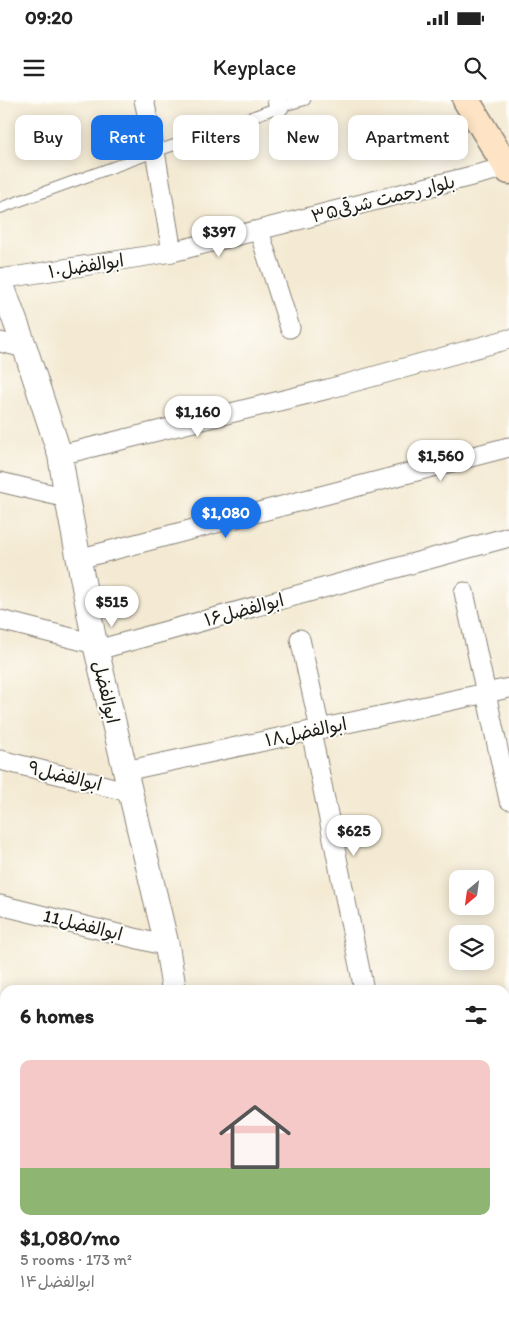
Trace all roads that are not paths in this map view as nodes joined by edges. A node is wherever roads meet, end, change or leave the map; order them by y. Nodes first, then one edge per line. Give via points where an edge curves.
1 (144, 100) edge
2 (305, 100) edge
3 (466, 100) edge
4 (278, 103) edge
5 (147, 115) edge
6 (163, 148) edge
7 (131, 160) edge
8 (157, 160) edge
9 (508, 169) edge
10 (0, 208) edge
11 (259, 231) junction
12 (172, 252) junction
13 (0, 279) edge
14 (290, 328) dead end
15 (509, 339) edge
16 (0, 342) edge
17 (25, 348) junction
18 (509, 447) edge
19 (60, 455) junction
20 (0, 482) edge
21 (67, 498) junction
22 (509, 538) edge
23 (78, 559) junction
24 (464, 592) dead end
25 (0, 620) edge
26 (300, 639) dead end
27 (96, 647) junction
28 (509, 688) edge
29 (486, 693) junction
30 (316, 730) junction
31 (0, 760) edge
32 (128, 782) junction
33 (509, 800) edge
34 (0, 904) edge
35 (167, 946) junction
36 (173, 985) edge
37 (363, 985) edge

1 - 5 street
2 - 4 lane
3 - 9 main road
4 - 6 lane
7 - 10 lane
8 - 12 street
9 - 11 street, بلوار رحمت شرقی۳۵
11 - 12 street, بلوار رحمت شرقی۳۵
11 - 14 street
12 - 13 street, ابوالفضل۱۰
13 - 17 street, ابوالفضل
15 - 19 street via 328,389
16 - 17 street
17 - 19 street, ابوالفضل
18 - 23 street
19 - 21 street, ابوالفضل
20 - 21 street
21 - 23 street, ابوالفضل
22 - 27 street, ابوالفضل۱۶
23 - 27 street, ابوالفضل
24 - 29 street
25 - 27 street
26 - 30 street
27 - 32 street, ابوالفضل
28 - 29 street, ابوالفضل۱۸
29 - 30 street, ابوالفضل۱۸
29 - 33 street
30 - 32 street, ابوالفضل۱۸
30 - 37 street
31 - 32 street, ابوالفضل۹
32 - 35 street, ابوالفضل
34 - 35 street, 11ابوالفضل
35 - 36 street, ابوالفضل

